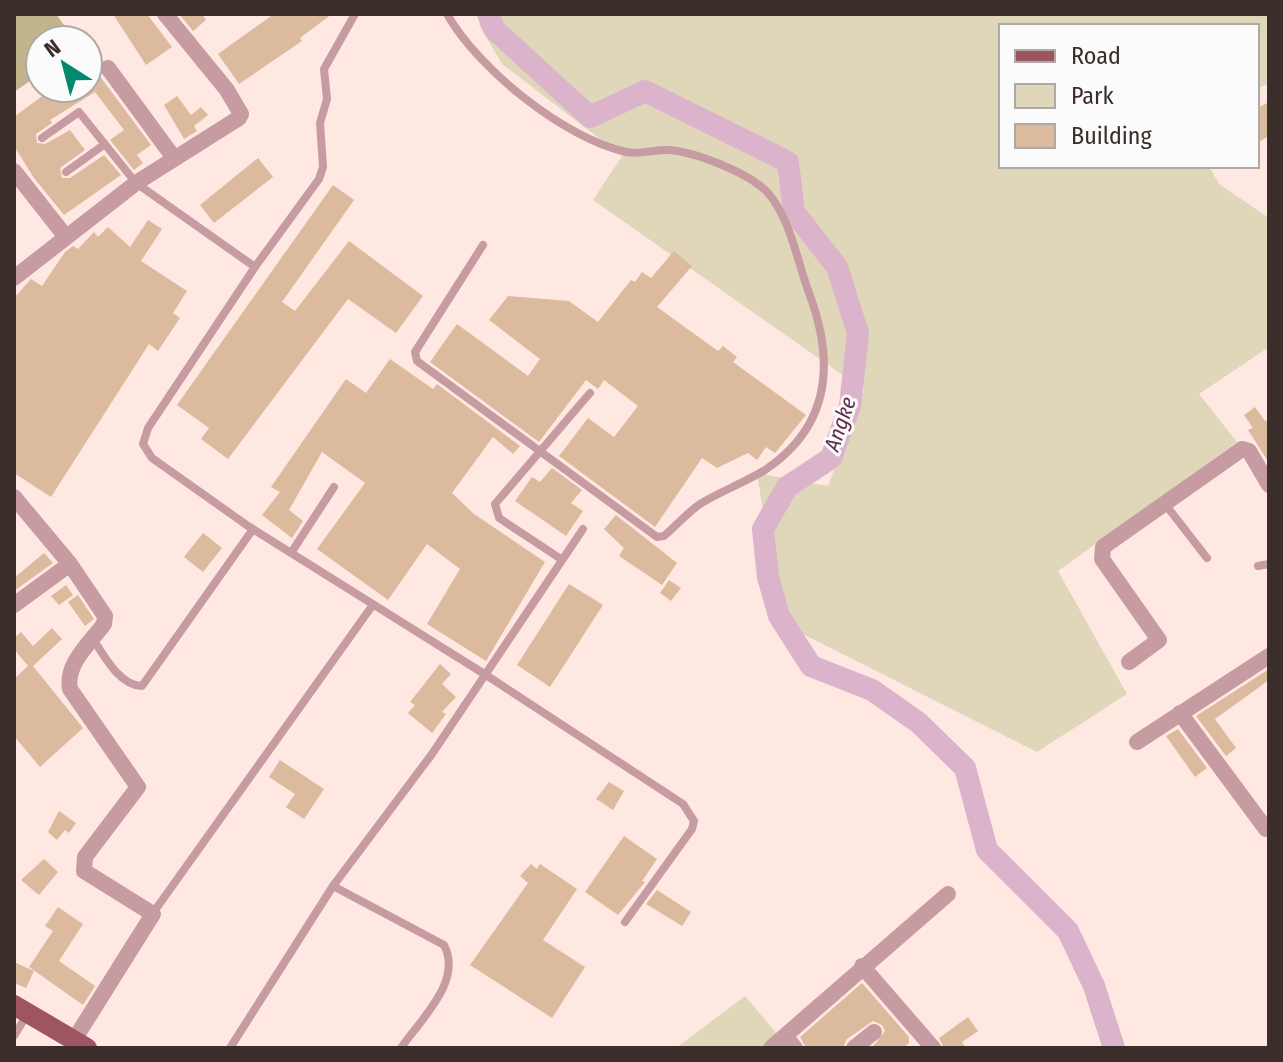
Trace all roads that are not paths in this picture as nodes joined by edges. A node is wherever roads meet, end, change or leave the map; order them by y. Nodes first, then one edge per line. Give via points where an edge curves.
1 (165, 14) edge
2 (355, 14) edge
3 (447, 14) edge
4 (108, 68) dead end
5 (42, 138) dead end
6 (105, 144) junction
7 (174, 158) junction
8 (14, 171) edge
9 (66, 172) dead end
10 (136, 183) junction
11 (66, 237) junction
12 (483, 245) dead end
13 (255, 267) junction
14 (14, 278) edge
15 (590, 393) dead end
16 (542, 452) junction
17 (1269, 485) edge
18 (334, 487) dead end
19 (14, 497) edge
20 (1164, 504) junction
21 (253, 529) junction
22 (583, 529) dead end
23 (291, 553) junction
24 (1207, 558) dead end
25 (561, 559) junction
26 (70, 564) junction
27 (1269, 564) edge
28 (1258, 566) dead end
29 (14, 605) edge
30 (372, 606) junction
31 (93, 639) junction
32 (1269, 656) edge
33 (1129, 662) dead end
34 (486, 675) junction
35 (1180, 713) junction
36 (1137, 742) dead end
37 (1266, 829) dead end
38 (333, 886) junction
39 (948, 894) dead end
40 (153, 914) junction
41 (625, 922) dead end
42 (862, 966) junction
43 (21, 1009) edge
44 (874, 1032) dead end
45 (14, 1036) edge
46 (790, 1042) edge
47 (71, 1043) edge
48 (230, 1048) edge
49 (401, 1048) edge
50 (771, 1048) edge
51 (854, 1048) edge
52 (933, 1048) edge

1 - 7 street via 241,114
2 - 13 lane via 324,69 327,99 320,123 319,179
3 - 16 lane via 470,48 506,82 583,136 628,153 669,150 725,166 767,191 790,233 826,355 822,401 807,426 766,469 697,506 664,536 657,537
4 - 7 street
5 - 6 lane via 77,111
6 - 9 lane
6 - 10 lane
7 - 10 street
8 - 11 street
10 - 11 street
10 - 13 lane
11 - 14 street
12 - 16 lane via 415,352 417,361
13 - 21 lane via 148,428 143,444 152,458
15 - 16 lane
16 - 25 lane via 494,511
17 - 20 street via 1249,451 1242,449
18 - 23 lane
19 - 26 street
20 - 24 lane
20 - 33 street via 1103,547 1159,640
21 - 23 lane
21 - 31 lane via 142,686 122,677
22 - 25 lane
23 - 30 lane
25 - 34 lane
26 - 29 street
26 - 31 street via 105,616
27 - 28 lane
30 - 34 lane
30 - 40 lane
31 - 40 street via 72,667 70,689 138,787 85,857 84,871
32 - 35 street
34 - 38 lane
34 - 41 lane via 648,779 690,814 692,829
35 - 36 street
35 - 37 street
38 - 48 lane
38 - 49 lane via 444,945 452,960 449,978
39 - 42 street
40 - 47 street
42 - 46 street
42 - 52 street
43 - 45 lane
43 - 47 main road
44 - 51 street
46 - 50 street

